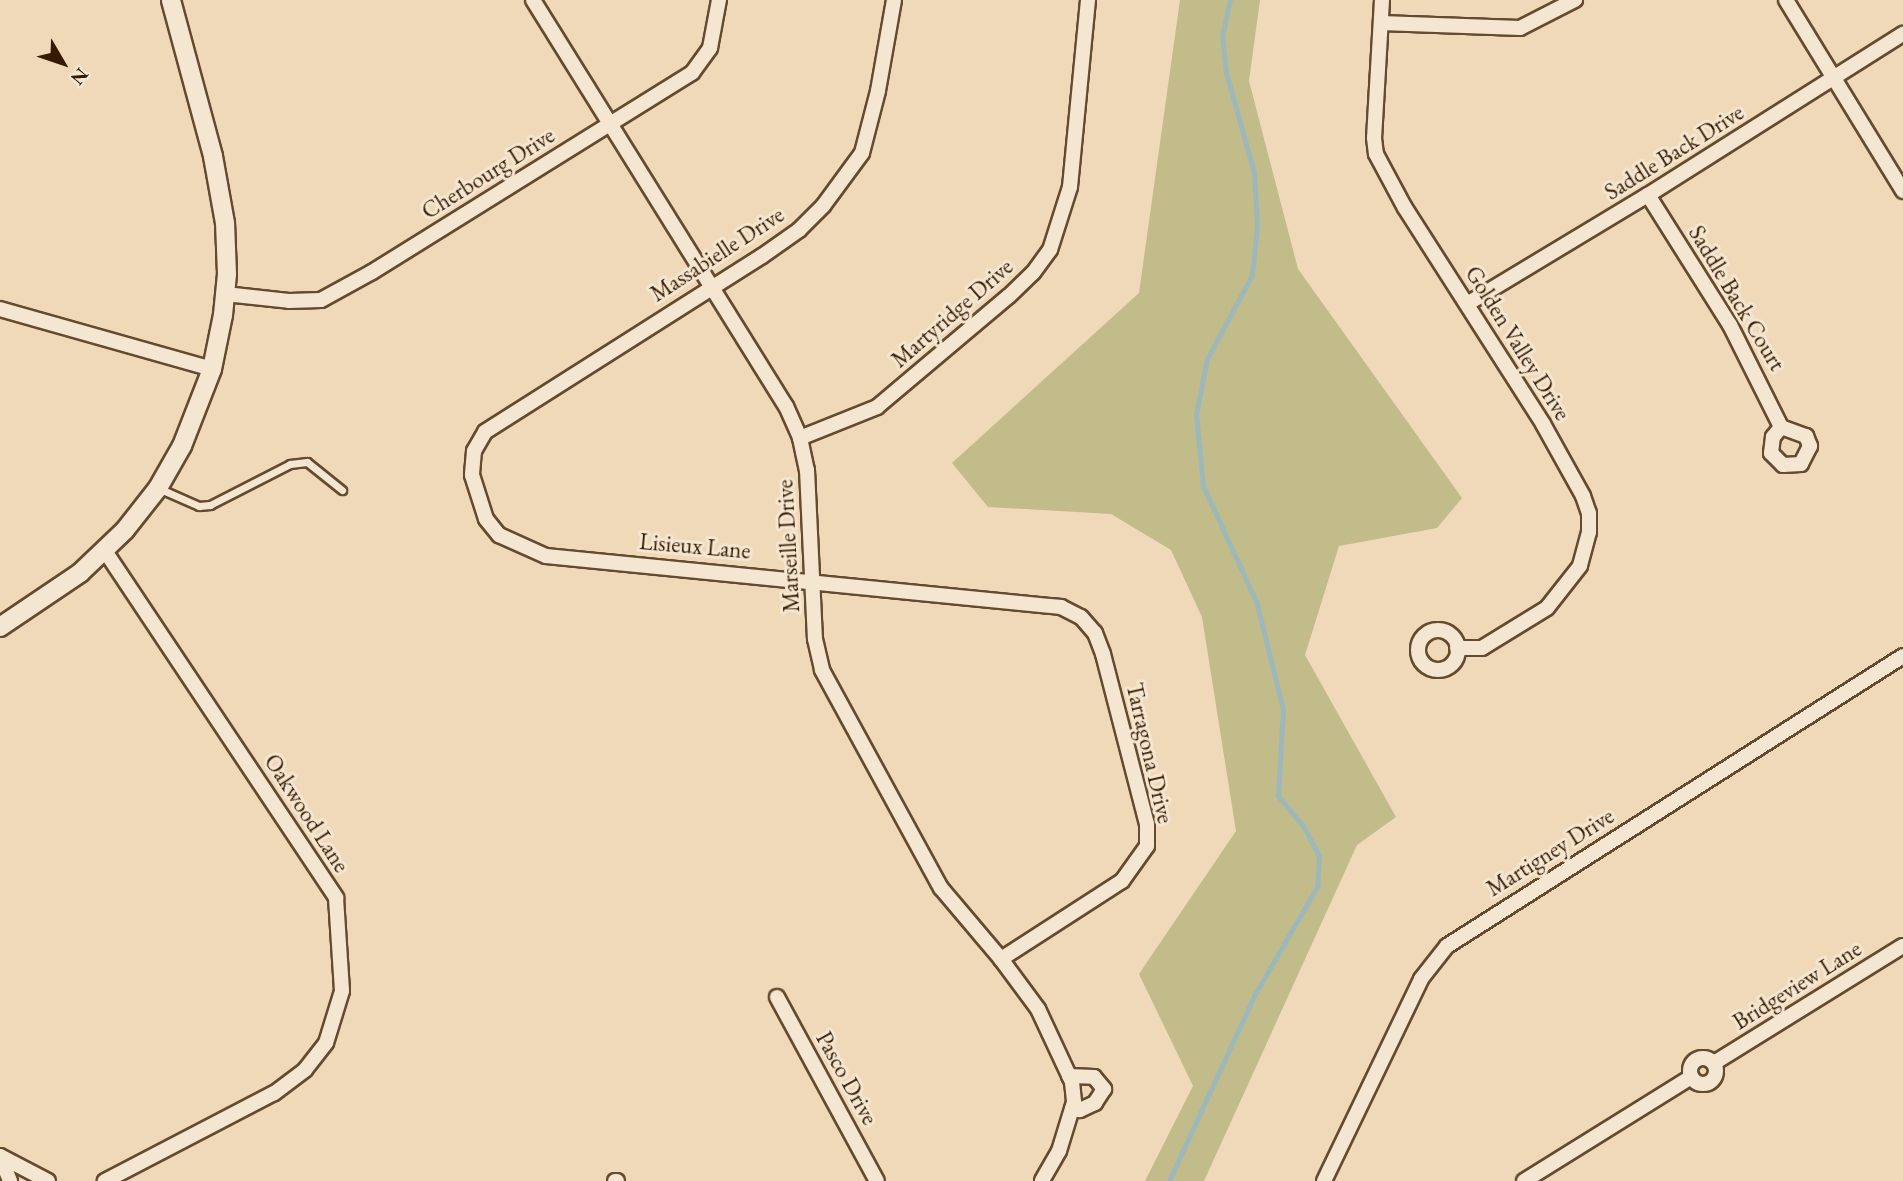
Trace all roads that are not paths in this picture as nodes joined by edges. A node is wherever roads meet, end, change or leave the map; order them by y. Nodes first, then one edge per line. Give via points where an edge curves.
1 (171, 0) edge
2 (533, 0) edge
3 (719, 0) edge
4 (894, 0) edge
5 (1088, 0) edge
6 (1382, 0) edge
7 (1575, 0) edge
8 (1786, 0) edge
9 (1381, 23) junction
10 (1903, 34) edge
11 (1834, 79) junction
12 (610, 123) junction
13 (1903, 191) edge
14 (1648, 195) junction
15 (713, 285) junction
16 (225, 294) junction
17 (1467, 304) junction
18 (0, 309) edge
19 (212, 369) junction
20 (1781, 427) dead end
21 (800, 438) junction
22 (472, 475) joint
23 (158, 488) junction
24 (342, 491) dead end
25 (105, 551) junction
26 (811, 580) junction
27 (1081, 617) joint
28 (0, 627) edge
29 (1457, 648) dead end
30 (1903, 656) edge
31 (1903, 946) edge
32 (1001, 959) junction
33 (777, 997) dead end
34 (1069, 1076) junction
35 (1072, 1109) junction
36 (10, 1181) edge
37 (48, 1181) edge
38 (105, 1181) edge
39 (877, 1181) edge
40 (1042, 1181) edge
41 (1324, 1181) edge
42 (1524, 1181) edge

1 - 16 street via 219,185 227,250
2 - 12 street, Marseille Drive
3 - 12 street, Cherbourg Drive via 710,48 692,74
4 - 15 street, Massabielle Drive via 862,153 799,230
5 - 21 street, Martyridge Drive via 1070,187 1050,250 1009,296 877,407
6 - 9 street, Golden Valley Drive
7 - 9 street via 1520,28
8 - 11 street
9 - 17 street, Golden Valley Drive via 1376,155
10 - 11 street, Saddle Back Drive
11 - 13 street
11 - 14 street, Saddle Back Drive
12 - 15 street, Marseille Drive
12 - 16 street, Cherbourg Drive via 321,300
14 - 17 street, Saddle Back Drive
14 - 20 street, Saddle Back Court via 1730,325
15 - 21 street, Marseille Drive via 786,406
15 - 22 street, Massabielle Drive via 485,432 474,451
16 - 19 street
17 - 29 street, Golden Valley Drive via 1560,452 1583,496 1589,532 1580,566 1547,608 1482,648
18 - 19 street
19 - 23 street via 194,422
21 - 26 street, Marseille Drive via 807,470
22 - 26 street, Lisieux Lane via 476,497 499,535 546,555
23 - 24 lane via 199,506 210,505 290,464 307,462
23 - 25 street
25 - 28 street via 71,580
25 - 38 street, Oakwood Lane via 335,898 342,949 342,991 326,1043 305,1070 274,1093
26 - 27 street, Lisieux Lane via 1061,607
26 - 32 street, Marseille Drive via 822,670 941,888
27 - 32 street, Tarragona Drive via 1103,654 1147,824 1147,846 1122,881
30 - 41 street, Martigney Drive via 1447,946 1421,979
31 - 42 street, Bridgeview Lane via 1714,1063 1716,1074 1711,1082 1702,1084 1691,1077
32 - 34 street, Marseille Drive via 1038,1009
33 - 39 street, Pasco Drive
34 - 35 street, Marseille Drive via 1075,1093
34 - 35 street via 1094,1077 1104,1088 1095,1103
35 - 40 street via 1059,1151
36 - 37 street via 0,1156

